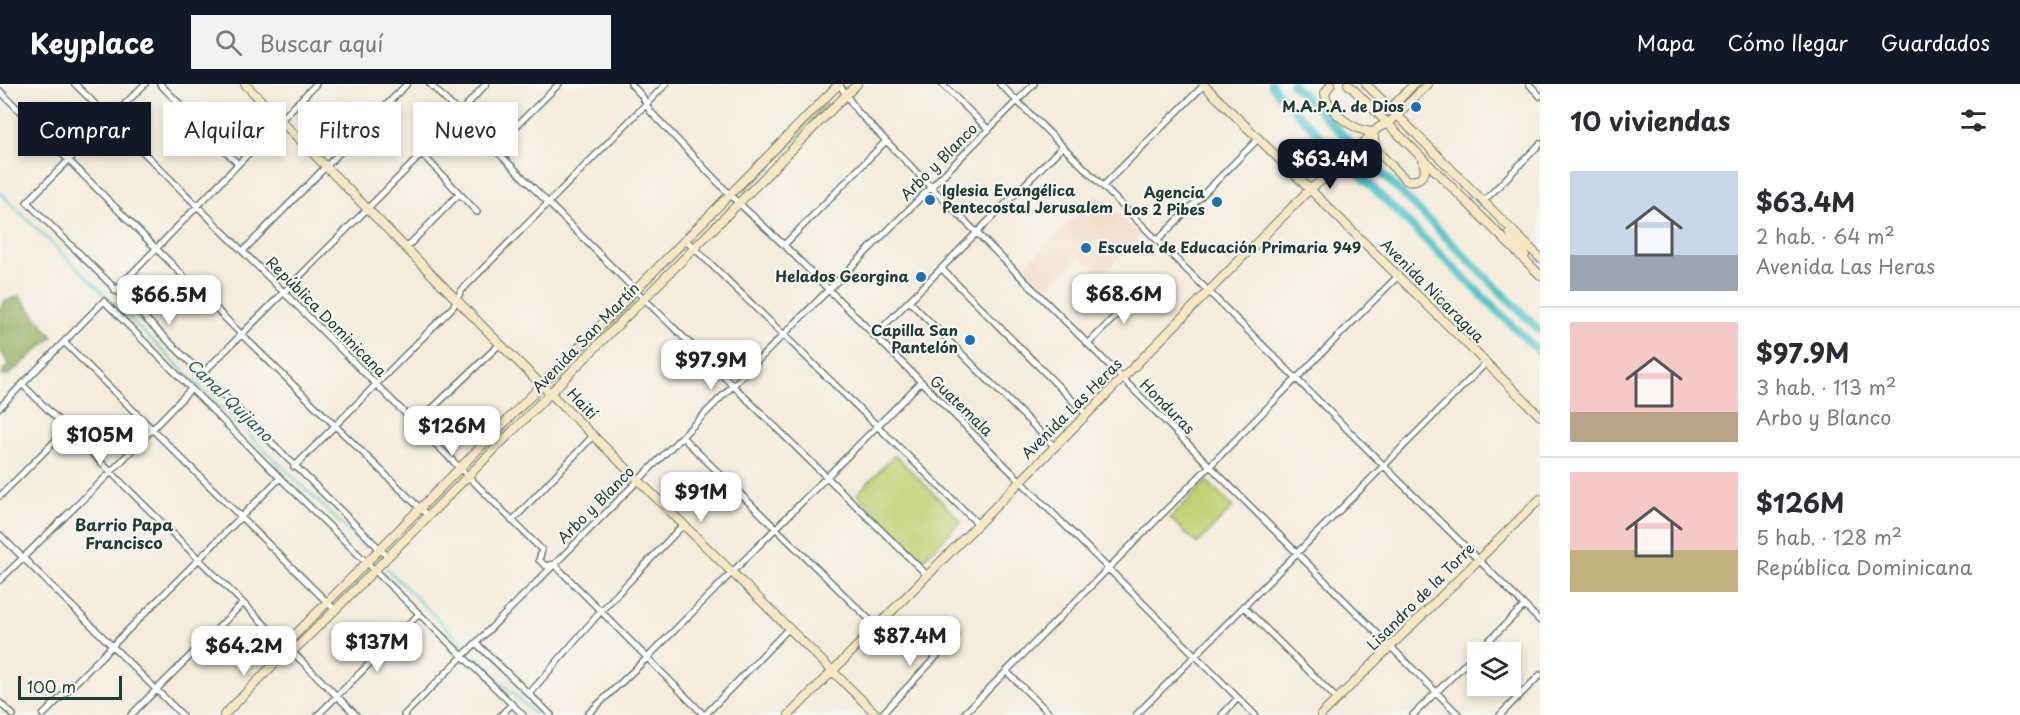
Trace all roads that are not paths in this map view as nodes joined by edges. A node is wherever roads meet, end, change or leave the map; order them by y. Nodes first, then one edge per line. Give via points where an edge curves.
1 (75, 84) edge
2 (145, 84) edge
3 (160, 84) edge
4 (245, 84) edge
5 (316, 84) edge
6 (407, 84) edge
7 (430, 84) edge
8 (486, 84) edge
9 (559, 84) edge
10 (631, 84) edge
11 (666, 84) edge
12 (839, 84) edge
13 (857, 84) edge
14 (942, 84) edge
15 (1000, 84) edge
16 (1034, 84) edge
17 (1204, 84) edge
18 (1331, 84) edge
19 (1348, 84) edge
20 (1366, 84) edge
21 (1414, 84) edge
22 (1428, 84) edge
23 (1529, 84) edge
24 (0, 91) edge
25 (845, 96) junction
26 (1540, 96) edge
27 (1017, 101) junction
28 (92, 102) edge
29 (126, 102) edge
30 (262, 102) edge
31 (448, 102) edge
32 (468, 102) edge
33 (646, 105) junction
34 (1390, 108) junction
35 (286, 114) edge
36 (1398, 116) junction
37 (1381, 117) junction
38 (518, 124) edge
39 (1388, 124) junction
40 (286, 126) edge
41 (988, 130) junction
42 (1376, 130) junction
43 (1258, 138) junction
44 (886, 141) junction
45 (1540, 144) edge
46 (1062, 147) junction
47 (72, 156) edge
48 (146, 156) edge
49 (244, 156) edge
50 (420, 156) edge
51 (424, 156) edge
52 (502, 156) edge
53 (1423, 159) junction
54 (68, 160) junction
55 (237, 163) junction
56 (326, 167) junction
57 (1103, 186) junction
58 (931, 187) junction
59 (1310, 189) junction
60 (459, 194) junction
61 (730, 195) junction
62 (1484, 201) junction
63 (548, 202) junction
64 (739, 202) junction
65 (197, 206) junction
66 (367, 208) junction
67 (477, 212) dead end
68 (1499, 216) junction
69 (977, 232) junction
70 (686, 240) junction
71 (1158, 240) junction
72 (784, 245) junction
73 (693, 247) junction
74 (155, 248) junction
75 (406, 248) junction
76 (244, 250) junction
77 (1540, 258) edge
78 (942, 269) junction
79 (1537, 273) edge
80 (1398, 276) junction
81 (1142, 289) dead end
82 (635, 290) junction
83 (115, 291) junction
84 (828, 291) junction
85 (1209, 291) junction
86 (285, 293) junction
87 (643, 298) junction
88 (458, 299) junction
89 (909, 301) junction
90 (784, 334) junction
91 (242, 335) junction
92 (874, 336) junction
93 (64, 342) junction
94 (500, 344) junction
95 (1088, 344) junction
96 (1486, 363) junction
97 (202, 374) junction
98 (1296, 378) junction
99 (1122, 379) junction
100 (920, 383) junction
101 (376, 384) junction
102 (543, 384) junction
103 (23, 385) junction
104 (733, 386) junction
105 (190, 389) junction
106 (552, 393) junction
107 (0, 407) edge
108 (1086, 414) junction
109 (1540, 416) edge
110 (417, 423) junction
111 (334, 425) junction
112 (877, 425) junction
113 (152, 428) junction
114 (67, 429) junction
115 (594, 435) junction
116 (681, 437) junction
117 (1055, 447) junction
118 (1383, 465) junction
119 (1209, 466) junction
120 (294, 467) junction
121 (460, 468) junction
122 (111, 472) junction
123 (826, 476) junction
124 (280, 478) junction
125 (467, 478) junction
126 (638, 480) junction
127 (1021, 481) junction
128 (0, 496) edge
129 (1540, 499) edge
130 (419, 508) junction
131 (428, 516) junction
132 (241, 517) junction
133 (512, 521) junction
134 (684, 524) junction
135 (978, 524) junction
136 (775, 527) junction
137 (0, 535) edge
138 (380, 548) junction
139 (1296, 553) junction
140 (387, 556) junction
141 (22, 557) junction
142 (198, 559) junction
143 (1478, 560) junction
144 (366, 561) junction
145 (554, 564) junction
146 (1108, 567) junction
147 (375, 570) junction
148 (732, 572) junction
149 (927, 575) junction
150 (0, 580) edge
151 (327, 602) junction
152 (243, 603) junction
153 (1243, 606) junction
154 (1524, 606) junction
155 (335, 610) junction
156 (602, 610) junction
157 (419, 614) junction
158 (1540, 621) edge
159 (876, 626) junction
160 (789, 628) junction
161 (956, 636) dead end
162 (476, 643) junction
163 (285, 645) junction
164 (112, 646) junction
165 (1390, 646) junction
166 (292, 652) junction
167 (463, 655) junction
168 (1194, 655) junction
169 (281, 657) junction
170 (647, 658) junction
171 (832, 671) junction
172 (1007, 672) junction
173 (1540, 675) edge
174 (156, 690) junction
175 (1436, 692) junction
176 (529, 694) junction
177 (337, 696) junction
178 (1238, 698) junction
179 (1337, 699) junction
180 (0, 702) edge
181 (512, 704) junction
182 (13, 715) edge
183 (43, 715) edge
184 (131, 715) edge
185 (182, 715) edge
186 (224, 715) edge
187 (318, 715) edge
188 (356, 715) edge
189 (404, 715) edge
190 (501, 715) edge
191 (524, 715) edge
192 (551, 715) edge
193 (587, 715) edge
194 (704, 715) edge
195 (789, 715) edge
196 (879, 715) edge
197 (963, 715) edge
198 (1051, 715) edge
199 (1136, 715) edge
200 (1222, 715) edge
201 (1255, 715) edge
202 (1321, 715) edge
203 (1413, 715) edge
204 (1459, 715) edge
205 (1500, 715) edge

1 - 28 street, República Dominicana
2 - 29 street
3 - 55 street
4 - 30 main road, Haití
5 - 35 street
6 - 56 street
7 - 31 street
8 - 32 street
9 - 38 street
10 - 33 street, Guatemala
11 - 33 street
12 - 25 street, Honduras
12 - 61 main road, Avenida San Martín
13 - 25 main road, Avenida San Martín
14 - 41 street
15 - 27 street
16 - 27 street, Arbo y Blanco
17 - 43 main road, Avenida Nicaragua
17 - 57 street
18 - 42 main road via 1325,93 1330,106 1354,128
19 - 37 main road
20 - 34 main road
21 - 34 main road
22 - 36 main road, Avenida Las Heras
23 - 26 street
24 - 54 street
25 - 44 street, Honduras
25 - 64 main road, Avenida San Martín
27 - 41 street, Arbo y Blanco
27 - 46 street
33 - 61 street, Guatemala
33 - 63 street
34 - 36 main road
34 - 37 main road
36 - 39 main road, Avenida Las Heras
36 - 62 main road
37 - 39 main road
37 - 42 main road
39 - 42 main road, Avenida Las Heras
39 - 53 main road
40 - 56 main road, Haití
41 - 58 street, Arbo y Blanco
42 - 53 main road via 1376,150 1406,180 1422,176
42 - 59 main road, Avenida Las Heras via 1335,171
43 - 59 main road, Avenida Nicaragua
43 - 71 street
44 - 58 street, Honduras
44 - 72 street
45 - 62 street
46 - 57 street
46 - 69 street
47 - 54 street
48 - 65 street, República Dominicana
49 - 55 street
50 - 66 street
51 - 60 street
52 - 63 street
53 - 79 main road
54 - 74 street
54 - 83 street via 27,202
55 - 65 street
56 - 66 main road, Haití
56 - 76 street
57 - 71 street
58 - 69 street, Honduras
58 - 84 street, Arbo y Blanco
59 - 80 main road, Avenida Nicaragua
59 - 85 main road, Avenida Las Heras
60 - 67 street
60 - 75 street
61 - 64 street, Guatemala
61 - 70 main road, Avenida San Martín
62 - 68 main road
63 - 82 street
63 - 88 street via 461,291
64 - 72 street, Guatemala
64 - 73 main road, Avenida San Martín
65 - 74 street
65 - 76 street, República Dominicana
66 - 75 main road, Haití
66 - 86 street
68 - 77 main road
68 - 79 main road
69 - 78 street
69 - 95 street, Honduras
70 - 73 street
70 - 82 main road, Avenida San Martín
71 - 85 street
72 - 84 street, Guatemala
73 - 87 main road, Avenida San Martín
73 - 90 street
74 - 83 street
74 - 91 street
75 - 88 main road, Haití
76 - 86 street, República Dominicana
78 - 89 street
78 - 108 street
80 - 96 main road, Avenida Nicaragua
80 - 98 street
81 - 95 street
82 - 87 street
82 - 102 main road, Avenida San Martín
83 - 97 street
84 - 90 street, Arbo y Blanco
84 - 92 street, Guatemala
85 - 98 street
85 - 99 main road, Avenida Las Heras
86 - 91 street
86 - 101 street, República Dominicana
87 - 104 street
87 - 106 main road, Avenida San Martín
88 - 94 main road, Haití
88 - 101 street
89 - 92 street
89 - 117 street
90 - 104 street, Arbo y Blanco
90 - 112 street
91 - 97 street
91 - 111 street
92 - 100 street, Guatemala
93 - 103 street
93 - 105 street via 104,301
93 - 113 street
94 - 102 main road, Haití
94 - 110 street
95 - 99 street, Honduras
96 - 109 main road, Avenida Nicaragua
96 - 118 street
97 - 120 street
98 - 118 street
98 - 119 street
99 - 108 main road, Avenida Las Heras
99 - 119 street, Honduras
100 - 112 street
100 - 127 street, Guatemala
101 - 110 street, República Dominicana
101 - 111 street
102 - 106 main road, Haití
102 - 121 main road, Avenida San Martín
103 - 107 street
103 - 114 street
104 - 116 street, Arbo y Blanco
104 - 123 street
105 - 113 street
105 - 124 street
106 - 115 main road, Haití
106 - 125 main road, Avenida San Martín
108 - 117 main road, Avenida Las Heras
110 - 121 street, República Dominicana
111 - 120 street
111 - 130 street
112 - 123 street
112 - 135 street
113 - 122 street
113 - 132 street
114 - 122 street
114 - 128 street
115 - 126 main road, Haití
115 - 133 street
116 - 126 street, Arbo y Blanco
116 - 136 street
117 - 127 main road, Avenida Las Heras
118 - 139 street
118 - 143 street
119 - 139 street, Honduras
119 - 146 street
120 - 138 street
121 - 125 street, República Dominicana
121 - 130 main road, Avenida San Martín
122 - 141 street
122 - 142 street
123 - 136 street
123 - 149 street
124 - 132 street
124 - 144 street
125 - 131 main road, Avenida San Martín
125 - 133 street, República Dominicana
126 - 134 main road, Haití
126 - 145 street, Arbo y Blanco
127 - 135 main road, Avenida Las Heras
127 - 146 street, Guatemala
129 - 143 main road, Lisandro de la Torre
130 - 131 street
130 - 138 main road, Avenida San Martín
131 - 140 main road, Avenida San Martín
132 - 142 street
132 - 151 street
133 - 145 street, República Dominicana via 542,550 539,560 546,566
134 - 148 main road, Haití
134 - 156 street
135 - 149 main road, Avenida Las Heras
136 - 148 street
136 - 159 street
137 - 141 street
138 - 140 street
138 - 144 main road, Avenida San Martín
139 - 153 street
139 - 165 street, Honduras
140 - 147 main road, Avenida San Martín
141 - 150 street
141 - 164 street
142 - 152 street
142 - 164 street
143 - 154 street
143 - 165 main road, Lisandro de la Torre
144 - 147 street
144 - 151 main road, Avenida San Martín
145 - 156 street, República Dominicana
145 - 162 street, Arbo y Blanco
146 - 168 street, Guatemala
146 - 172 street
147 - 155 main road, Avenida San Martín
147 - 157 street
148 - 160 main road, Haití
148 - 170 street
149 - 159 main road, Avenida Las Heras
151 - 155 street
151 - 163 main road, Avenida San Martín
152 - 163 street
152 - 174 street
153 - 168 street
153 - 179 street
154 - 158 street
154 - 175 street
155 - 166 main road, Avenida San Martín
156 - 170 street, República Dominicana
156 - 176 street
157 - 167 street
157 - 177 street
159 - 171 main road, Avenida Las Heras
160 - 171 main road, Haití
160 - 194 street
161 - 196 street
162 - 167 street, Arbo y Blanco
162 - 176 street
163 - 166 street
163 - 169 main road, Avenida San Martín
164 - 174 street
164 - 183 street
165 - 175 street, Honduras
165 - 179 main road, Lisandro de la Torre
166 - 169 main road, Avenida San Martín
166 - 177 street
167 - 181 street
167 - 189 street, Arbo y Blanco
168 - 178 street, Guatemala
168 - 199 street
169 - 186 main road, Avenida San Martín
170 - 193 street
170 - 194 street, República Dominicana
171 - 195 main road, Avenida Las Heras
171 - 196 main road, Haití
172 - 197 street
172 - 198 street
173 - 205 street
174 - 184 street
174 - 185 street
175 - 203 street
175 - 204 street, Honduras
176 - 192 street
177 - 187 street
177 - 188 street
178 - 200 street
178 - 201 street, Guatemala
179 - 202 main road, Lisandro de la Torre
180 - 182 street
181 - 190 street
181 - 191 street

